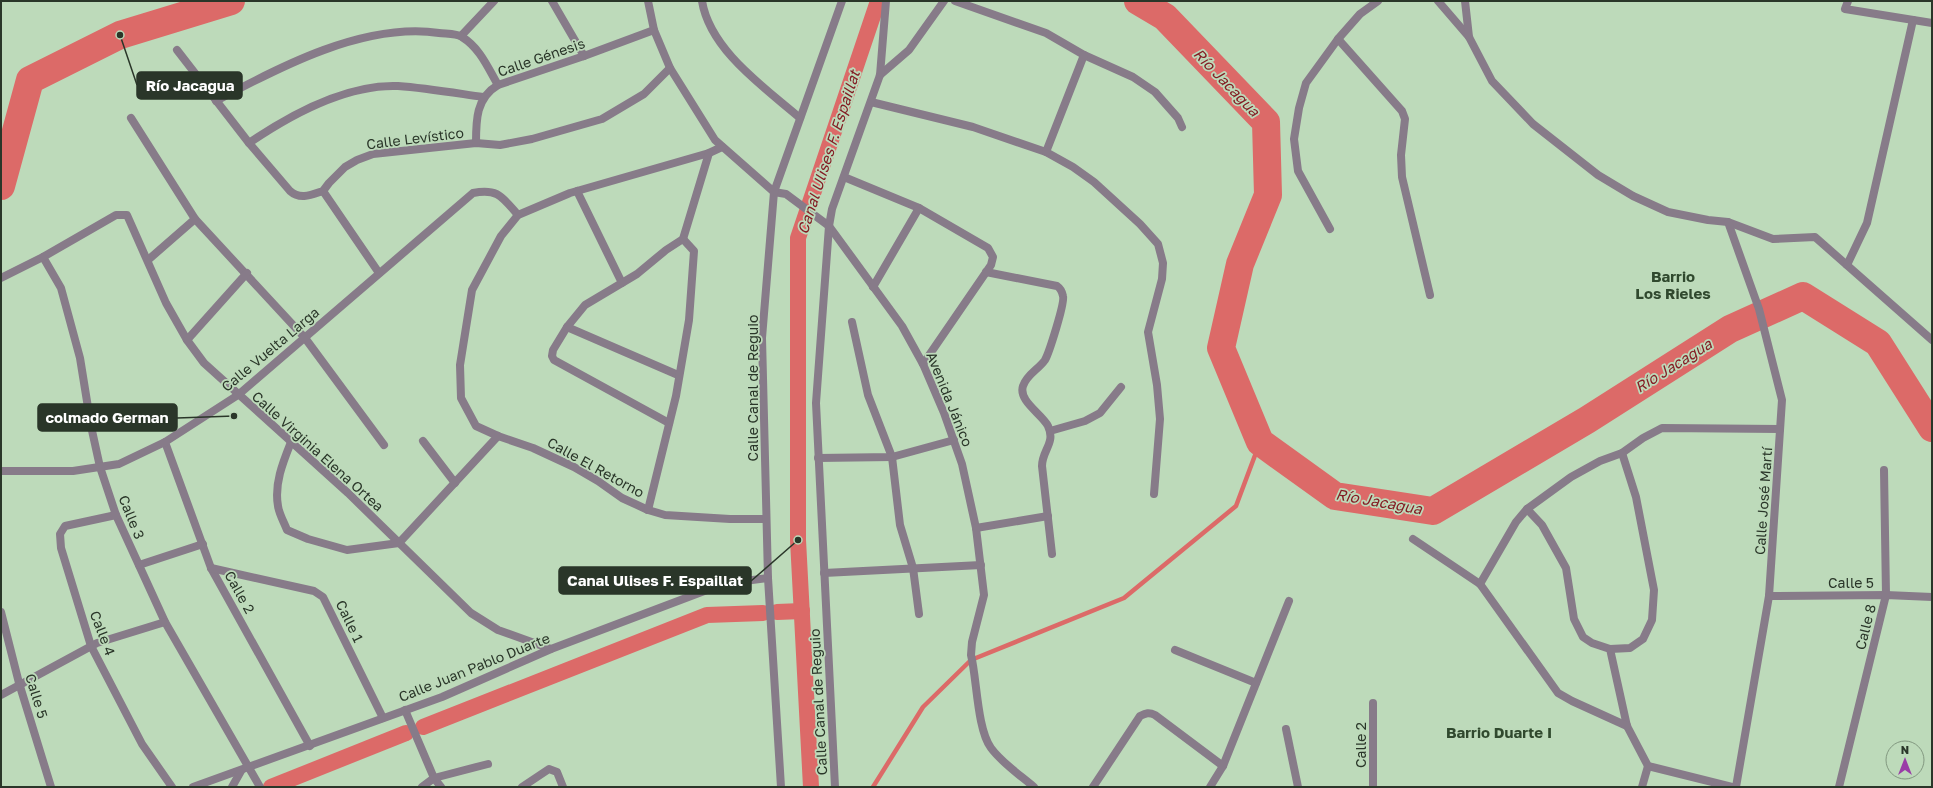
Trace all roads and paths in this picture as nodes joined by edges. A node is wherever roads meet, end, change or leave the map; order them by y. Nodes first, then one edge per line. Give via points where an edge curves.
1 (494, 1) edge
2 (552, 1) edge
3 (648, 1) edge
4 (702, 1) edge
5 (842, 1) edge
6 (886, 1) edge
7 (944, 1) edge
8 (955, 1) edge
9 (1378, 1) edge
10 (1438, 1) edge
11 (1465, 1) edge
12 (1848, 1) edge
13 (1913, 20) junction
14 (1932, 23) edge
15 (654, 30) junction
16 (461, 36) junction
17 (1338, 38) junction
18 (1469, 38) junction
19 (177, 50) dead end
20 (1084, 55) junction
21 (584, 56) junction
22 (670, 68) junction
23 (880, 75) junction
24 (498, 85) junction
25 (483, 97) junction
26 (216, 101) junction
27 (870, 102) junction
28 (131, 118) dead end
29 (800, 118) junction
30 (1182, 127) dead end
31 (249, 143) junction
32 (476, 143) junction
33 (722, 147) junction
34 (1046, 152) junction
35 (709, 154) junction
36 (844, 177) junction
37 (323, 191) junction
38 (577, 191) junction
39 (774, 192) junction
40 (919, 208) junction
41 (518, 215) junction
42 (194, 219) junction
43 (1728, 222) junction
44 (829, 226) junction
45 (1330, 229) dead end
46 (683, 239) junction
47 (43, 258) junction
48 (148, 260) junction
49 (1847, 265) junction
50 (986, 272) junction
51 (247, 273) junction
52 (379, 273) junction
53 (1, 278) edge
54 (622, 283) junction
55 (874, 287) junction
56 (1430, 295) dead end
57 (852, 322) dead end
58 (567, 327) junction
59 (305, 338) junction
60 (188, 340) junction
61 (1932, 340) edge
62 (923, 364) junction
63 (678, 375) junction
64 (1121, 386) dead end
65 (238, 395) junction
66 (669, 423) junction
67 (1780, 429) junction
68 (1050, 432) junction
69 (498, 436) junction
70 (954, 440) junction
71 (423, 441) dead end
72 (165, 442) junction
73 (291, 442) junction
74 (384, 445) dead end
75 (1622, 453) junction
76 (892, 457) junction
77 (818, 458) junction
78 (100, 467) junction
79 (1884, 470) dead end
80 (1, 471) edge
81 (454, 483) junction
82 (1154, 494) dead end
83 (1527, 509) junction
84 (648, 510) junction
85 (116, 515) junction
86 (1048, 516) junction
87 (766, 519) junction
88 (976, 528) junction
89 (1413, 539) dead end
90 (399, 543) junction
91 (203, 544) junction
92 (1052, 554) dead end
93 (138, 565) junction
94 (981, 565) junction
95 (212, 568) junction
96 (913, 568) junction
97 (824, 572) junction
98 (768, 578) junction
99 (1480, 584) junction
100 (1886, 595) junction
101 (1770, 596) junction
102 (1932, 597) edge
103 (1289, 601) dead end
104 (1, 612) edge
105 (919, 614) dead end
106 (165, 622) junction
107 (91, 646) junction
108 (551, 649) junction
109 (1610, 649) junction
110 (1175, 650) dead end
111 (19, 683) junction
112 (1256, 683) junction
113 (1, 695) edge
114 (1373, 703) dead end
115 (405, 710) junction
116 (383, 718) junction
117 (1627, 726) junction
118 (1286, 729) dead end
119 (310, 746) junction
120 (488, 764) dead end
121 (1223, 766) junction
122 (1648, 766) junction
123 (249, 767) junction
124 (241, 771) junction
125 (434, 778) junction
126 (51, 787) edge
127 (172, 787) edge
128 (193, 787) edge
129 (232, 787) edge
130 (260, 787) edge
131 (422, 787) edge
132 (441, 787) edge
133 (522, 787) edge
134 (563, 787) edge
135 (780, 787) edge
136 (835, 787) edge
137 (1034, 787) edge
138 (1093, 787) edge
139 (1210, 787) edge
140 (1298, 787) edge
141 (1373, 787) edge
142 (1642, 787) edge
143 (1732, 787) edge
144 (1736, 787) edge
145 (1839, 787) edge

1 - 16 street
2 - 21 street
3 - 15 street
4 - 29 street via 704,12 721,44 751,76
5 - 29 street, Calle Canal de Reguio
6 - 23 street, Calle Canal de Reguio
7 - 23 street via 909,50
8 - 20 street via 1046,33
9 - 17 street via 1360,14
10 - 18 street
11 - 18 street
12 - 13 street via 1845,9
13 - 14 street
13 - 49 street via 1867,223
15 - 21 street, Calle Génesis
15 - 22 street
16 - 24 street via 477,48
16 - 26 street via 421,30 384,33 328,49 264,75
17 - 45 street via 1306,84 1294,139 1298,171
17 - 56 street via 1402,111 1405,119 1401,154 1402,177
18 - 43 street via 1492,81 1532,124 1598,175 1633,196 1668,212
19 - 26 street
20 - 30 street via 1133,77 1156,92 1178,118
20 - 34 street
21 - 24 street, Calle Génesis
22 - 32 street, Calle Levístico via 644,94 602,119 532,139 500,145
22 - 33 street
23 - 27 street, Calle Canal de Reguio
24 - 25 street, Calle Génesis
25 - 31 street via 397,86 368,89 336,97 297,114
25 - 32 street via 476,128
26 - 31 street
27 - 34 street via 973,127
27 - 36 street, Calle Canal de Reguio
28 - 42 street
29 - 39 street, Calle Canal de Reguio
31 - 37 street via 293,194 303,196
32 - 37 street, Calle Levístico via 373,154 346,167
33 - 35 street, Calle El Retorno
33 - 39 street
34 - 82 street via 1094,182 1158,244 1163,263 1162,279 1148,332 1160,419
35 - 38 street, Calle El Retorno
35 - 46 street
36 - 40 street
36 - 44 street, Calle Canal de Reguio via 832,209
37 - 52 street
38 - 41 street, Calle El Retorno
38 - 54 street
39 - 44 street, Avenida Jánico via 786,194
39 - 87 street, Calle Canal de Reguio via 762,338
40 - 50 street via 988,248 993,257
40 - 55 street
41 - 52 street, Calle Vuelta Larga via 500,195 487,190 473,193
41 - 69 street, Calle El Retorno via 501,236 472,290 460,364 461,398 476,426
42 - 48 street
42 - 51 street
43 - 49 street via 1773,239 1815,237
43 - 67 street, Calle José Martí via 1765,331 1782,400
44 - 55 street, Avenida Jánico
44 - 77 street, Calle Canal de Reguio via 816,403
46 - 54 street
46 - 63 street via 694,251 689,320
47 - 48 street, Calle Virginia Elena Ortea via 116,215 127,215
47 - 53 street
47 - 78 street, Calle 3 via 61,288 80,358
48 - 60 street, Calle Virginia Elena Ortea via 166,303
49 - 61 street
50 - 62 street
50 - 68 street via 1057,286 1063,296 1062,307 1045,360 1026,379 1022,388 1025,399 1047,424
51 - 59 street
51 - 60 street
52 - 59 street, Calle Vuelta Larga
54 - 58 street via 585,305
55 - 62 street, Avenida Jánico via 902,326
57 - 76 street via 868,395
58 - 63 street
58 - 66 street via 553,350 554,360
59 - 65 street, Calle Vuelta Larga
59 - 74 street
60 - 65 street, Calle Virginia Elena Ortea via 204,363
62 - 70 street, Avenida Jánico
63 - 66 street
64 - 68 street via 1100,413 1085,421
65 - 72 street, Calle Vuelta Larga
65 - 73 street, Calle Virginia Elena Ortea
66 - 84 street
67 - 75 street via 1662,428
67 - 101 street, Calle José Martí
68 - 86 street via 1051,440 1042,458
69 - 81 street
69 - 84 street, Calle El Retorno via 533,448 574,467 622,498
70 - 76 street
70 - 88 street, Avenida Jánico
71 - 81 street
72 - 78 street, Calle Vuelta Larga via 119,464
72 - 91 street, Calle 2
73 - 90 street, Calle Virginia Elena Ortea
73 - 90 street via 281,466 278,488 278,506 287,530 347,550
75 - 83 street via 1600,461 1571,477
75 - 109 street via 1636,497 1654,590 1652,620 1643,639 1630,648
76 - 77 street
76 - 96 street via 900,524
77 - 97 street, Calle Canal de Reguio
78 - 80 street, Calle Vuelta Larga via 73,471
78 - 85 street, Calle 3
79 - 100 street, Calle 8
81 - 90 street
83 - 99 street via 1516,522
83 - 109 street via 1542,525 1566,568 1574,619 1583,637
84 - 87 street, Calle El Retorno via 665,515
85 - 93 street, Calle 3
85 - 107 street, Calle 4 via 65,526 60,534 64,562
86 - 88 street
86 - 92 street
87 - 98 street, Calle Canal de Reguio
88 - 94 street, Avenida Jánico
89 - 99 street
90 - 108 street, Calle Virginia Elena Ortea via 471,613 498,630
91 - 93 street
91 - 95 street, Calle 2
93 - 106 street, Calle 3
94 - 96 street
94 - 137 street, Avenida Jánico via 984,595 971,655 984,734 990,747 999,757
95 - 116 street, Calle 1 via 314,591 323,597
95 - 119 street, Calle 2
96 - 97 street
96 - 105 street
97 - 136 street, Calle Canal de Reguio
98 - 108 street, Calle Juan Pablo Duarte via 737,582 707,590
98 - 135 street, Calle Canal de Reguio
99 - 117 street via 1558,693
100 - 101 street, Calle 5
100 - 102 street, Calle 5
100 - 145 street, Calle 8
101 - 144 street, Calle José Martí
103 - 112 street
104 - 111 street, Calle 5
106 - 107 street
106 - 123 street, Calle 3
107 - 111 street
107 - 127 street, Calle 4 via 142,744
108 - 115 street, Calle Juan Pablo Duarte via 442,697
109 - 117 street
110 - 112 street
111 - 113 street
111 - 126 street, Calle 5
112 - 121 street
114 - 141 street, Calle 2
115 - 116 street, Calle Juan Pablo Duarte
115 - 125 street
116 - 119 street, Calle Juan Pablo Duarte
117 - 122 street
118 - 140 street
119 - 123 street, Calle Juan Pablo Duarte
120 - 125 street
121 - 138 street via 1155,715 1145,713 1140,716
121 - 139 street
122 - 142 street
122 - 143 street
123 - 124 street, Calle Juan Pablo Duarte
123 - 130 street, Calle 3
124 - 128 street, Calle Juan Pablo Duarte
124 - 129 street
125 - 131 street
125 - 132 street
133 - 134 street via 550,769 557,772

